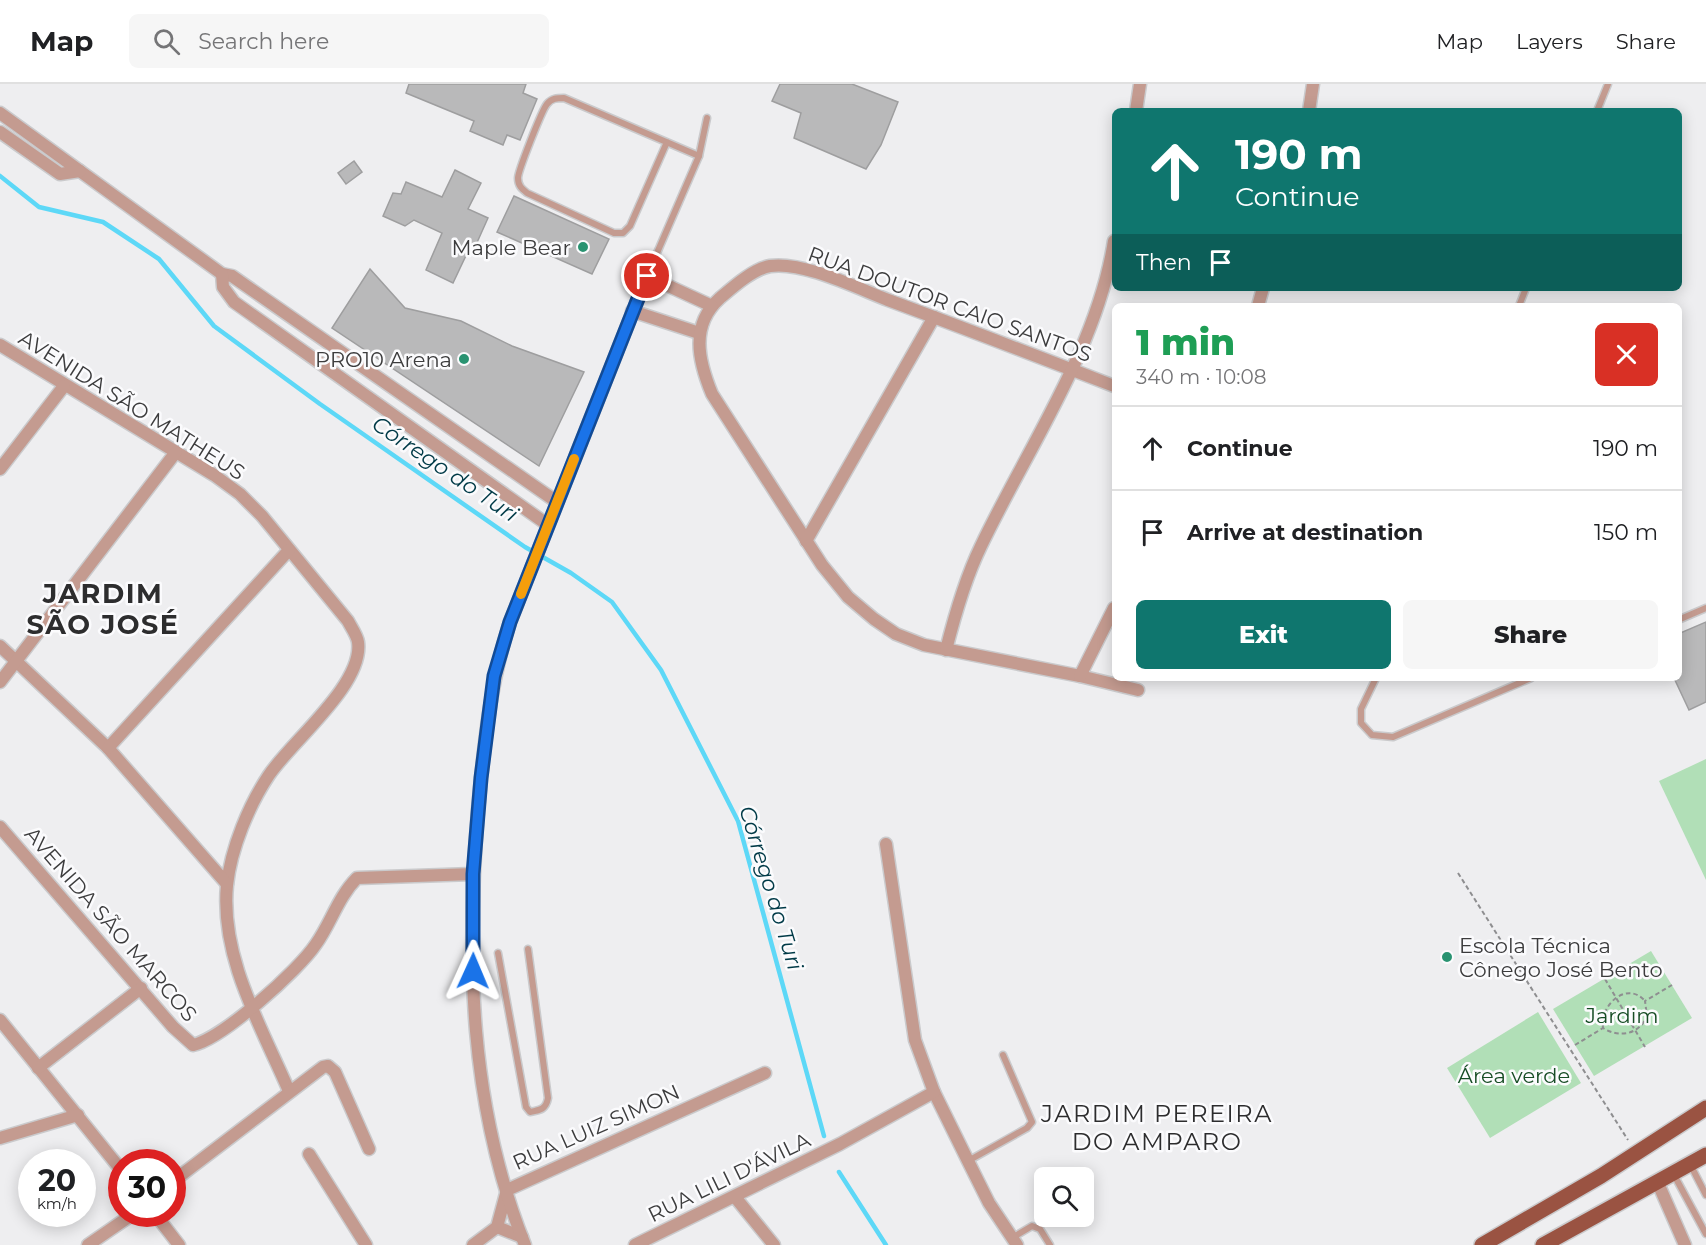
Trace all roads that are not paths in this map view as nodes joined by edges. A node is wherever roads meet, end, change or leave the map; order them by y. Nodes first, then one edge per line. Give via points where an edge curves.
1 (1140, 84) edge
2 (1313, 84) edge
3 (1608, 84) edge
4 (1136, 108) edge
5 (1309, 108) edge
6 (1598, 108) edge
7 (0, 113) edge
8 (707, 118) dead end
9 (0, 132) edge
10 (667, 142) junction
11 (699, 156) junction
12 (80, 171) junction
13 (1112, 248) edge
14 (222, 274) junction
15 (647, 276) junction
16 (712, 306) junction
17 (632, 311) junction
18 (934, 317) junction
19 (699, 333) junction
20 (0, 345) edge
21 (1071, 369) junction
22 (1112, 385) edge
23 (64, 386) junction
24 (176, 452) junction
25 (0, 469) edge
26 (557, 502) junction
27 (548, 525) junction
28 (806, 541) junction
29 (289, 550) junction
30 (1706, 608) edge
31 (1112, 612) edge
32 (1682, 618) edge
33 (0, 646) edge
34 (946, 650) junction
35 (16, 661) junction
36 (1080, 676) junction
37 (1375, 681) edge
38 (1524, 681) edge
39 (0, 682) edge
40 (1138, 690) dead end
41 (108, 748) junction
42 (0, 827) edge
43 (886, 844) dead end
44 (473, 874) junction
45 (227, 884) junction
46 (528, 949) dead end
47 (498, 953) dead end
48 (141, 988) junction
49 (252, 1006) junction
50 (0, 1020) edge
51 (1003, 1055) dead end
52 (38, 1068) junction
53 (765, 1073) dead end
54 (289, 1091) junction
55 (934, 1092) junction
56 (1706, 1108) edge
57 (78, 1115) junction
58 (0, 1138) edge
59 (369, 1149) dead end
60 (108, 1153) edge
61 (309, 1154) dead end
62 (1706, 1155) edge
63 (968, 1161) junction
64 (1689, 1164) junction
65 (186, 1171) edge
66 (1673, 1172) junction
67 (1657, 1180) junction
68 (507, 1190) junction
69 (1706, 1195) edge
70 (735, 1197) junction
71 (114, 1227) edge
72 (165, 1227) edge
73 (496, 1227) junction
74 (1706, 1234) edge
75 (1499, 1240) edge
76 (524, 1241) edge
77 (1015, 1241) edge
78 (88, 1245) edge
79 (179, 1245) edge
80 (366, 1245) edge
81 (473, 1245) edge
82 (635, 1245) edge
83 (774, 1245) edge
84 (1050, 1245) edge
85 (1482, 1245) edge
86 (1543, 1245) edge
87 (1685, 1245) edge

1 - 4 street
2 - 5 street
3 - 6 lane
7 - 12 street
8 - 11 lane
9 - 12 street via 60,174
10 - 10 lane via 564,98 554,98 546,105 525,155 519,186 527,194 614,233 623,233 630,226
10 - 11 lane
11 - 15 lane
12 - 14 street
13 - 21 street via 1091,324
14 - 26 street via 232,276
14 - 27 street via 223,287 234,302
15 - 16 street
15 - 17 street
16 - 18 street, RUA DOUTOR CAIO SANTOS via 751,275 768,266 785,266
16 - 19 street
17 - 19 street
17 - 26 street
18 - 21 street, RUA DOUTOR CAIO SANTOS
18 - 28 street
19 - 28 street via 700,365 712,394
20 - 23 street, AVENIDA SÃO MATHEUS
21 - 22 street, RUA DOUTOR CAIO SANTOS
21 - 34 street via 980,547 957,607
23 - 24 street, AVENIDA SÃO MATHEUS
23 - 25 street
24 - 29 street, AVENIDA SÃO MATHEUS via 240,494
24 - 35 street
26 - 27 street
27 - 44 street via 510,622 494,676
28 - 34 street via 848,597 874,619 915,641
29 - 41 street
29 - 45 street, AVENIDA SÃO MATHEUS via 348,621 358,642 355,666 345,687 288,749 268,777 237,845
30 - 32 lane
31 - 36 street
33 - 35 street
34 - 36 street
35 - 39 street
35 - 41 street
36 - 40 street
37 - 38 lane via 1361,710 1361,723 1372,735 1394,737
41 - 45 street
42 - 48 street, AVENIDA SÃO MARCOS
43 - 55 street via 915,1040
44 - 49 street via 357,878 347,887 308,957
44 - 68 street via 473,1022 494,1153
45 - 49 street, AVENIDA SÃO MATHEUS via 229,943
46 - 47 lane via 548,1098 541,1110 530,1112
48 - 49 street, AVENIDA SÃO MARCOS via 193,1045 215,1036
48 - 52 street
49 - 54 street, AVENIDA SÃO MATHEUS
50 - 52 street
51 - 63 lane via 1032,1122
52 - 57 street
53 - 68 street, RUA LUIZ SIMON
54 - 59 street via 328,1066 335,1072
54 - 65 street
55 - 63 street
55 - 70 street, RUA LILI D'ÁVILA
56 - 75 main road
57 - 58 street
57 - 60 street
61 - 80 street
62 - 64 main road
63 - 77 street via 989,1203
64 - 66 main road
64 - 69 lane
66 - 67 main road
66 - 74 lane
67 - 86 main road
67 - 87 street
68 - 73 street, RUA LUIZ SIMON
68 - 76 street
70 - 82 street, RUA LILI D'ÁVILA
70 - 83 street
71 - 78 street
72 - 79 street
73 - 76 street
73 - 81 street
75 - 85 main road
77 - 84 lane via 1029,1227 1037,1227

